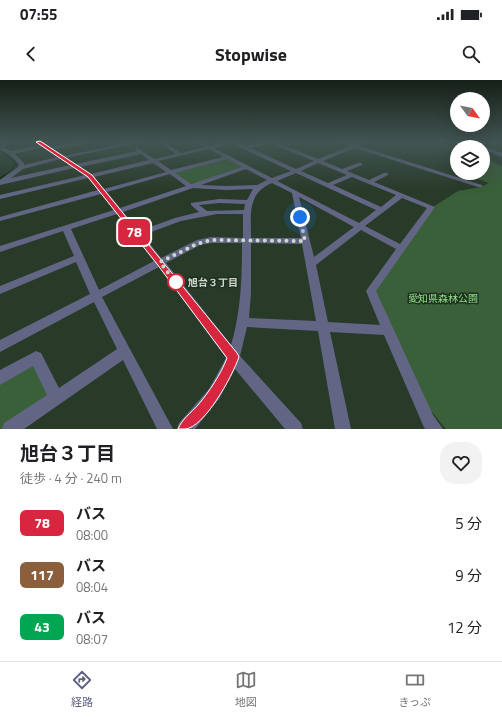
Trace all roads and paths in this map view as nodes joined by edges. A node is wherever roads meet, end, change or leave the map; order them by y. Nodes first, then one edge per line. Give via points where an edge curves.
1 (12, 158) edge
2 (60, 158) edge
3 (61, 158) edge
4 (112, 158) edge
5 (150, 158) edge
6 (166, 158) edge
7 (222, 158) edge
8 (229, 158) edge
9 (270, 158) edge
10 (311, 158) edge
11 (325, 158) edge
12 (393, 158) edge
13 (153, 161) junction
14 (318, 161) junction
15 (360, 164) dead end
16 (75, 166) junction
17 (246, 167) junction
18 (21, 168) junction
19 (297, 170) junction
20 (342, 171) junction
21 (169, 172) junction
22 (386, 174) dead end
23 (352, 175) junction
24 (90, 176) junction
25 (271, 181) junction
26 (369, 182) junction
27 (0, 183) edge
28 (328, 185) junction
29 (480, 186) dead end
30 (188, 187) junction
31 (258, 187) junction
32 (102, 190) junction
33 (295, 193) junction
34 (402, 195) junction
35 (0, 197) edge
36 (248, 202) junction
37 (382, 210) junction
38 (119, 211) junction
39 (204, 212) junction
40 (247, 212) junction
41 (0, 218) edge
42 (360, 227) junction
43 (66, 228) junction
44 (137, 235) junction
45 (246, 240) junction
46 (305, 241) junction
47 (401, 248) junction
48 (0, 249) edge
49 (79, 257) junction
50 (160, 262) junction
51 (311, 264) junction
52 (0, 290) edge
53 (96, 295) junction
54 (243, 322) junction
55 (323, 328) junction
56 (387, 330) junction
57 (0, 346) edge
58 (125, 351) junction
59 (233, 357) junction
60 (0, 378) edge
61 (56, 398) junction
62 (10, 429) edge
63 (165, 429) edge
64 (185, 429) edge
65 (295, 429) edge
66 (343, 429) edge
67 (435, 429) edge

1 - 18 street via 22,164
2 - 18 street
3 - 16 street
4 - 16 street
5 - 13 street
6 - 13 street
7 - 21 street
8 - 17 street
9 - 19 street
10 - 14 street
11 - 14 street
12 - 29 street
13 - 21 street
13 - 24 street
14 - 19 street
14 - 20 street
15 - 20 street
16 - 24 street
16 - 27 street
17 - 25 street
17 - 30 street
18 - 27 street
19 - 25 street
19 - 28 street
20 - 23 street
21 - 30 street
21 - 32 street
22 - 26 street
23 - 26 street
23 - 28 street
24 - 32 street
24 - 35 street
25 - 31 street
25 - 33 street
26 - 34 street
28 - 37 street
30 - 31 street
30 - 38 street
31 - 36 street
32 - 38 street
32 - 41 street
33 - 42 street
33 - 46 street
34 - 37 street
34 - 47 street via 431,207
36 - 39 street via 219,201 193,204
36 - 40 street
37 - 42 street
38 - 43 street
38 - 44 street
39 - 40 street
39 - 44 street via 167,221
40 - 45 street
42 - 47 street
42 - 51 street
43 - 48 street
43 - 49 street
44 - 50 street
45 - 46 street
45 - 50 street via 211,240
45 - 54 street
46 - 51 street
47 - 56 street via 371,291
49 - 52 street
49 - 53 street
50 - 53 street
50 - 59 street
51 - 55 street
53 - 57 street
53 - 58 street
54 - 55 street
54 - 59 street
55 - 56 street
55 - 66 street
56 - 67 street via 428,420
58 - 61 street
58 - 63 street
59 - 64 street via 229,369 203,409
59 - 65 street
60 - 61 street via 36,356
61 - 62 street

